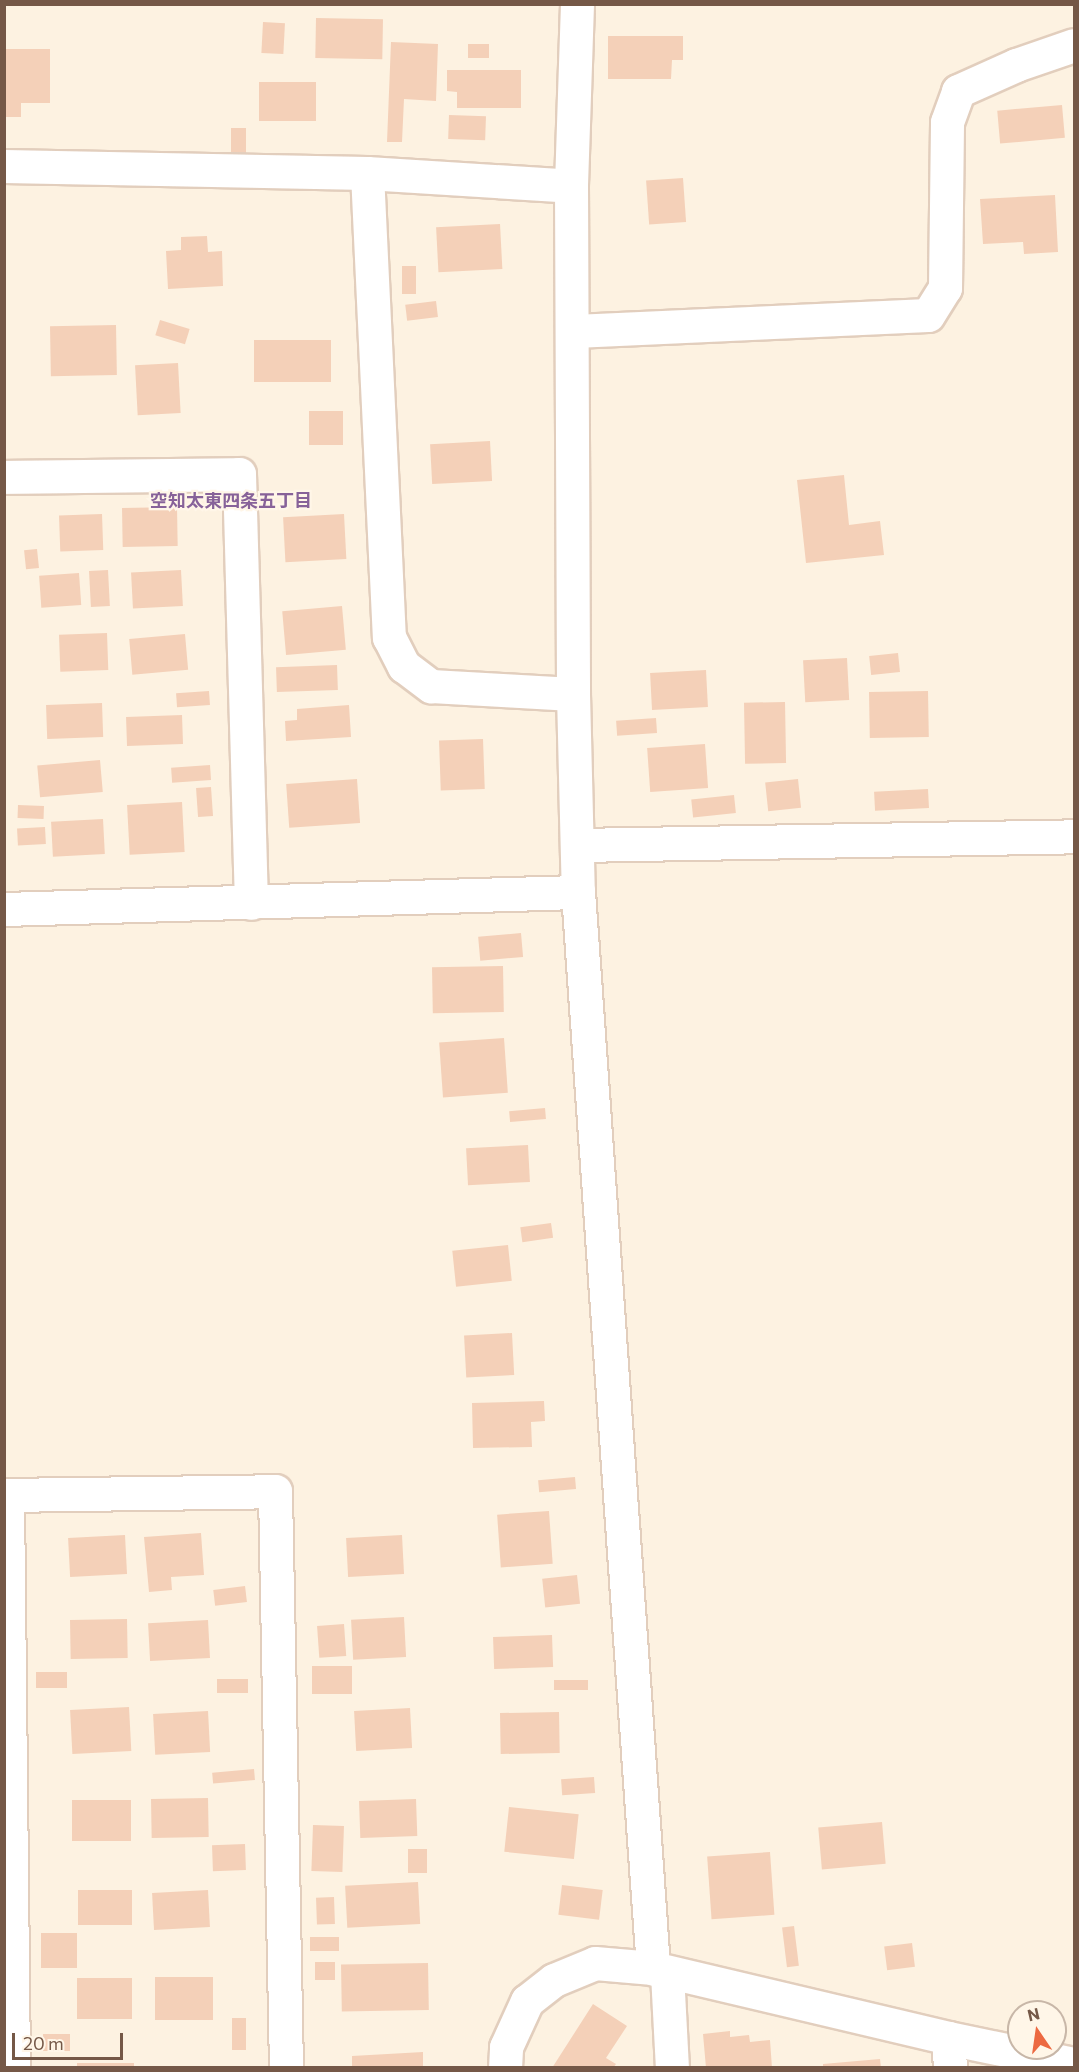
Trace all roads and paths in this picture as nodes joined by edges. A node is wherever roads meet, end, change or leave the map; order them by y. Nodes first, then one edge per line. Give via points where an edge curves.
1 (577, 4) edge
2 (1074, 45) edge
3 (4, 166) edge
4 (368, 173) junction
5 (571, 186) junction
6 (574, 331) junction
7 (4, 477) edge
8 (573, 694) junction
9 (1074, 836) edge
10 (577, 845) junction
11 (578, 892) junction
12 (251, 903) junction
13 (4, 909) edge
14 (6, 1495) edge
15 (660, 1970) junction
16 (949, 2053) edge
17 (1074, 2064) edge
18 (13, 2067) edge
19 (286, 2067) edge
20 (506, 2067) edge
21 (672, 2067) edge

1 - 5 street
2 - 6 street via 958,91 947,122 945,288 928,315
3 - 4 street
4 - 5 street
4 - 8 street via 389,636 404,666 431,686
5 - 6 street
6 - 8 street
7 - 12 street via 239,474
8 - 10 street
9 - 10 street
10 - 11 street
11 - 12 street
11 - 15 street
12 - 13 street
14 - 18 street
14 - 19 street via 275,1491
15 - 16 street
15 - 20 street via 595,1963 554,1980 527,2001 506,2047
15 - 21 street
16 - 17 street

